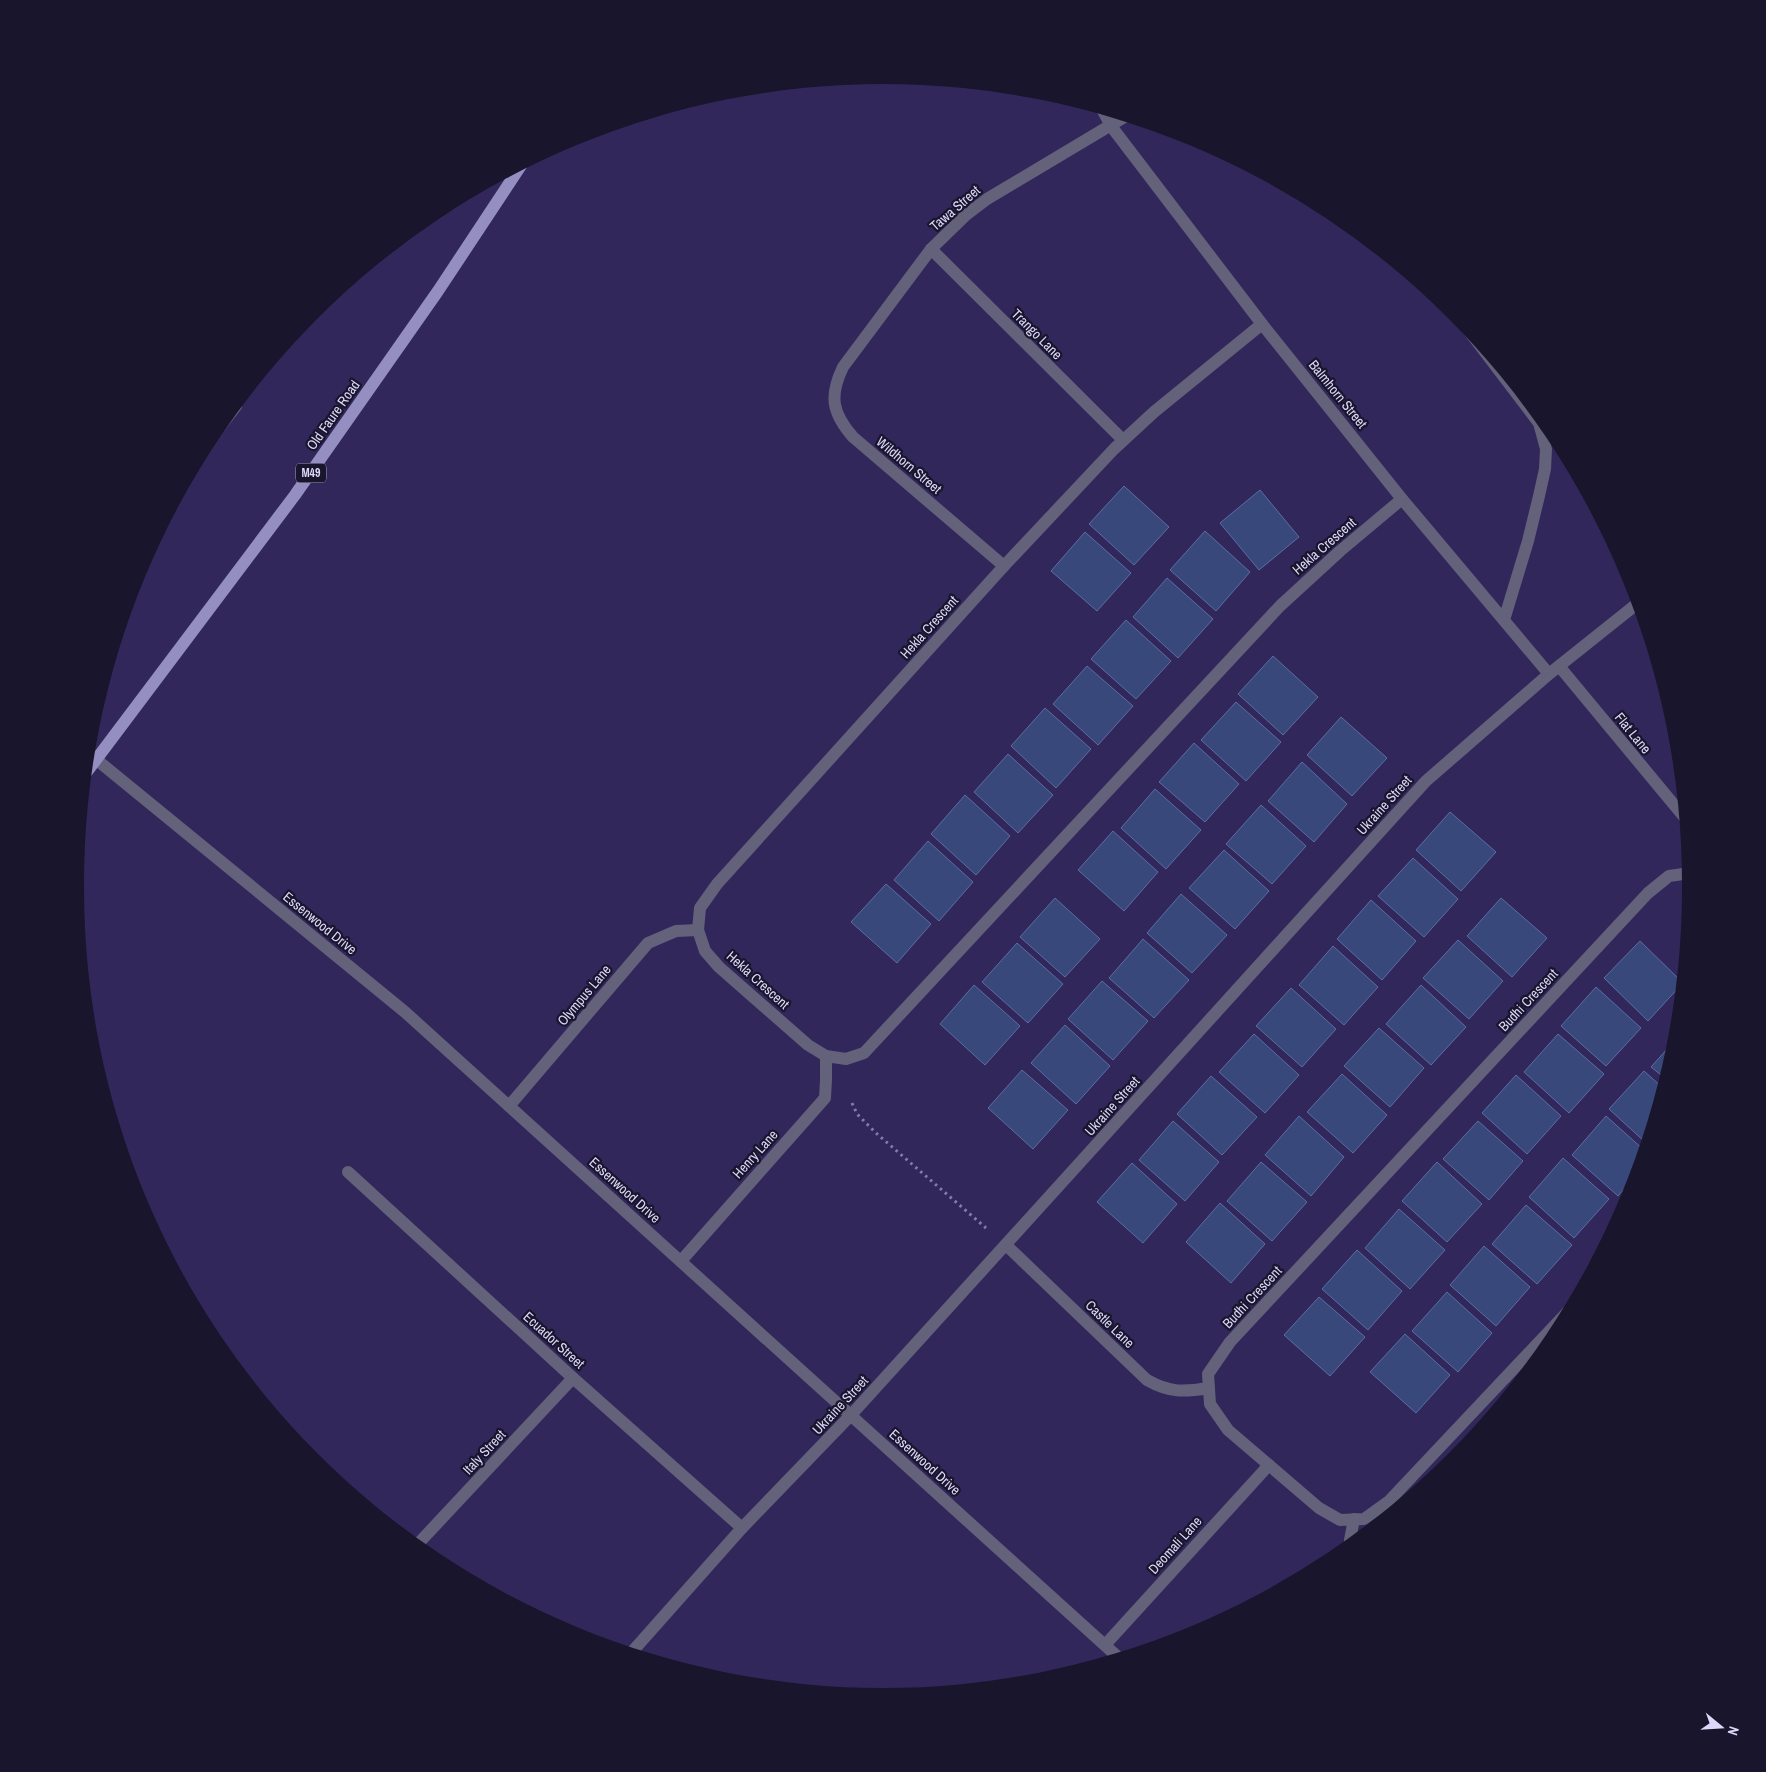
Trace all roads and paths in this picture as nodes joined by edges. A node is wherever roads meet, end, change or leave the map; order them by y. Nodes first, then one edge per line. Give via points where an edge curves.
1 (1106, 116) edge
2 (1120, 120) edge
3 (1111, 126) junction
4 (516, 174) edge
5 (931, 250) junction
6 (1262, 324) junction
7 (843, 367) joint
8 (1542, 430) edge
9 (1122, 440) junction
10 (1402, 498) junction
11 (1004, 566) junction
12 (1633, 607) edge
13 (1504, 620) junction
14 (1554, 670) junction
15 (96, 760) junction
16 (93, 763) edge
17 (1679, 811) edge
18 (1682, 874) edge
19 (698, 930) junction
20 (826, 1056) junction
21 (846, 1059) junction
22 (509, 1106) junction
23 (348, 1172) dead end
24 (1006, 1246) junction
25 (681, 1261) junction
26 (1549, 1331) edge
27 (573, 1378) junction
28 (1209, 1388) junction
29 (851, 1415) junction
30 (1269, 1465) junction
31 (1354, 1519) junction
32 (742, 1528) junction
33 (1351, 1537) edge
34 (421, 1541) edge
35 (1104, 1645) junction
36 (636, 1649) edge
37 (1114, 1654) edge

1 - 3 street, Balmhorn Street
2 - 3 street, Tawa Street
3 - 5 street, Tawa Street via 987,199
3 - 6 street, Balmhorn Street
4 - 15 main road, Old Faure Road / M49 via 438,291 295,494
5 - 7 street, Tawa Street
5 - 9 street, Trango Lane
6 - 9 street, Hekla Crescent
6 - 10 street, Balmhorn Street
7 - 11 street, Wildhorn Street via 836,380 834,394 835,408 842,424 853,437
8 - 13 street via 1546,449 1545,469
9 - 11 street, Hekla Crescent
10 - 13 street, Balmhorn Street
10 - 21 street, Hekla Crescent via 1280,606 883,1034 864,1053
11 - 19 street, Hekla Crescent via 717,884 700,908
12 - 14 street, Ukraine Street
13 - 14 street, Balmhorn Street
14 - 17 street, Flat Lane
14 - 24 street, Ukraine Street via 1426,781
15 - 16 main road, Old Faure Road / M49
15 - 22 street, Essenwood Drive via 405,1012
18 - 28 street, Budhi Crescent via 1669,876 1648,893 1230,1342 1208,1374
19 - 20 street, Hekla Crescent via 705,951 719,967 808,1045
19 - 22 street, Olympus Lane via 676,931 648,944
20 - 21 street, Hekla Crescent
20 - 25 street, Henry Lane via 825,1098
21 - 24 path via 846,1092 857,1114
22 - 25 street, Essenwood Drive
23 - 27 street, Ecuador Street
24 - 28 street, Castle Lane via 1147,1380 1160,1388 1185,1392
24 - 29 street, Ukraine Street
25 - 29 street, Essenwood Drive
26 - 31 street via 1388,1501 1364,1519
27 - 32 street, Ecuador Street
27 - 34 street, Italy Street
28 - 30 street, Budhi Crescent via 1210,1404 1228,1430
29 - 32 street, Ukraine Street
29 - 35 street, Essenwood Drive
30 - 31 street, Budhi Crescent via 1319,1508 1340,1520
30 - 35 street, Deomali Lane
31 - 33 street
32 - 36 street, Ukraine Street
35 - 37 street, Essenwood Drive

